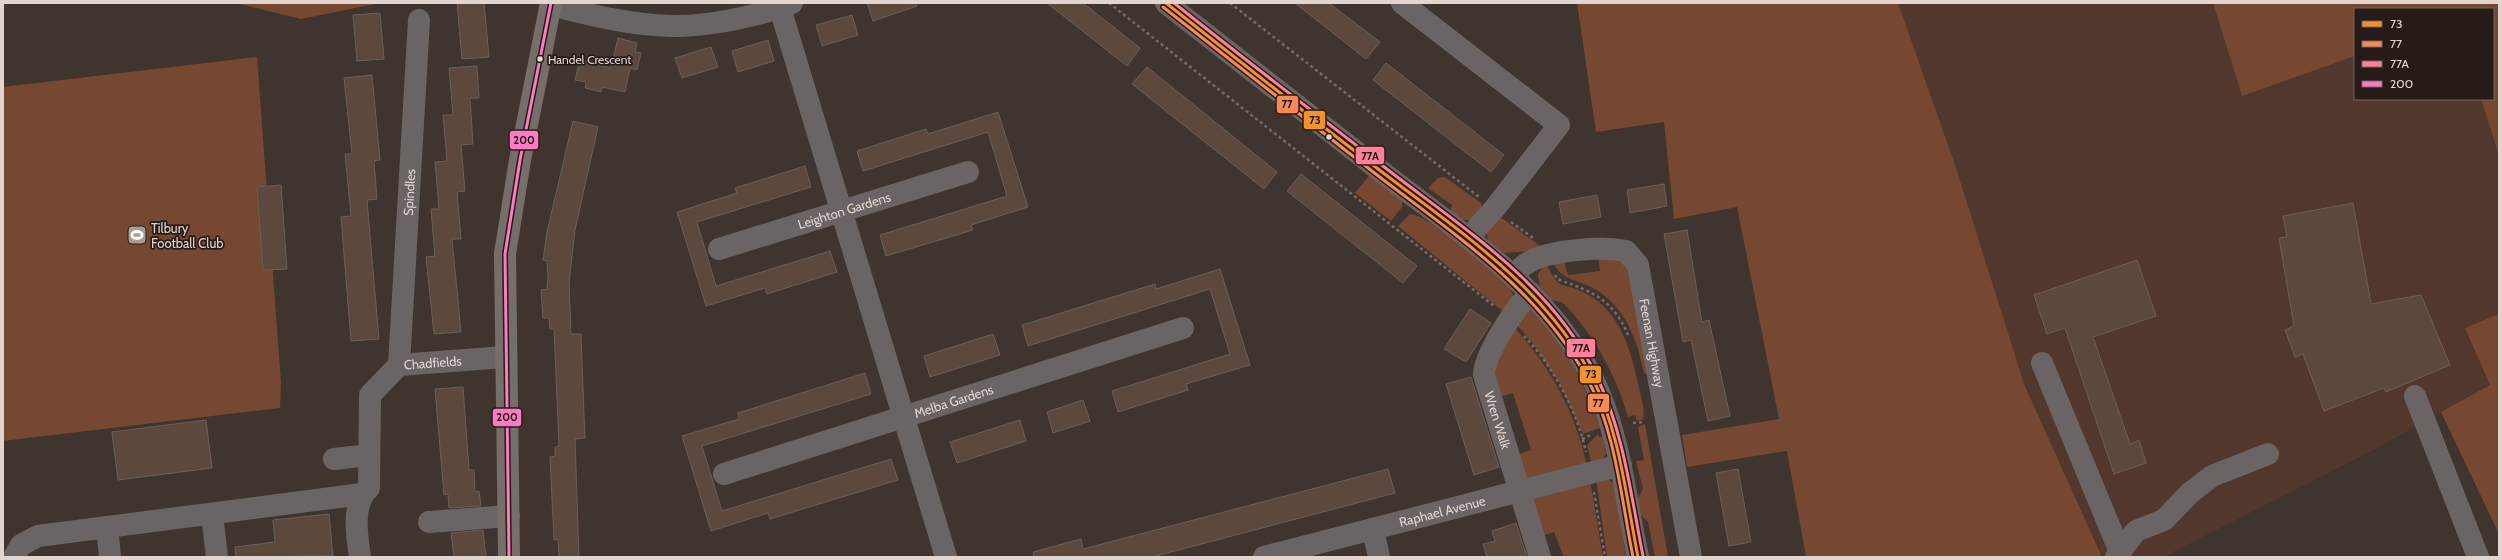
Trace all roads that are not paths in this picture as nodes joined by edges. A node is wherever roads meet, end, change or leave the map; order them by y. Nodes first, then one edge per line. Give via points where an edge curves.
1 (1166, 3) edge
2 (1402, 3) edge
3 (551, 4) edge
4 (786, 5) edge
5 (419, 20) dead end
6 (968, 172) dead end
7 (841, 211) junction
8 (1468, 238) junction
9 (719, 249) dead end
10 (1513, 276) junction
11 (1531, 293) junction
12 (1183, 328) dead end
13 (505, 356) junction
14 (2042, 364) dead end
15 (399, 365) junction
16 (2415, 396) dead end
17 (904, 418) junction
18 (2268, 454) dead end
19 (369, 455) junction
20 (334, 459) dead end
21 (1621, 465) junction
22 (724, 474) dead end
23 (365, 491) junction
24 (1520, 492) junction
25 (212, 515) junction
26 (509, 516) junction
27 (429, 522) dead end
28 (107, 527) junction
29 (1373, 529) junction
30 (2118, 554) edge
31 (14, 557) edge
32 (110, 557) edge
33 (217, 557) edge
34 (360, 557) edge
35 (509, 557) edge
36 (946, 557) edge
37 (1264, 557) edge
38 (1379, 557) edge
39 (1540, 557) edge
40 (1638, 557) edge
41 (1691, 557) edge
42 (2478, 557) edge

1 - 8 street
2 - 8 street via 1559,125 1495,208
3 - 4 street via 622,21 672,26 731,20
3 - 13 main road via 520,160 505,254
4 - 7 street
5 - 15 street, Spindles
6 - 7 street, Leighton Gardens
7 - 9 street, Leighton Gardens
7 - 17 street
8 - 10 street
10 - 11 street
10 - 41 street, Feenan Highway via 1525,264 1539,258 1598,248 1626,251 1638,265
11 - 21 street via 1564,332 1592,378 1608,414
11 - 24 street, Wren Walk via 1509,320 1489,357 1484,375
12 - 17 street, Melba Gardens
13 - 15 street, Chadfields
13 - 26 main road
14 - 30 street
15 - 19 street, Chadfields via 370,395
16 - 42 street
17 - 22 street, Melba Gardens
17 - 36 street
18 - 30 street via 2212,476 2190,493 2164,520 2136,531
19 - 20 street
19 - 23 street, Chadfields
21 - 24 street, Raphael Avenue
21 - 40 street
23 - 25 street
23 - 34 street, Chadfields via 356,527
24 - 29 street, Raphael Avenue
24 - 39 street, Wren Walk
25 - 28 street
25 - 33 street
26 - 27 street
26 - 35 main road
28 - 31 street via 38,536 21,545
28 - 32 street
29 - 37 street, Raphael Avenue
29 - 38 street

